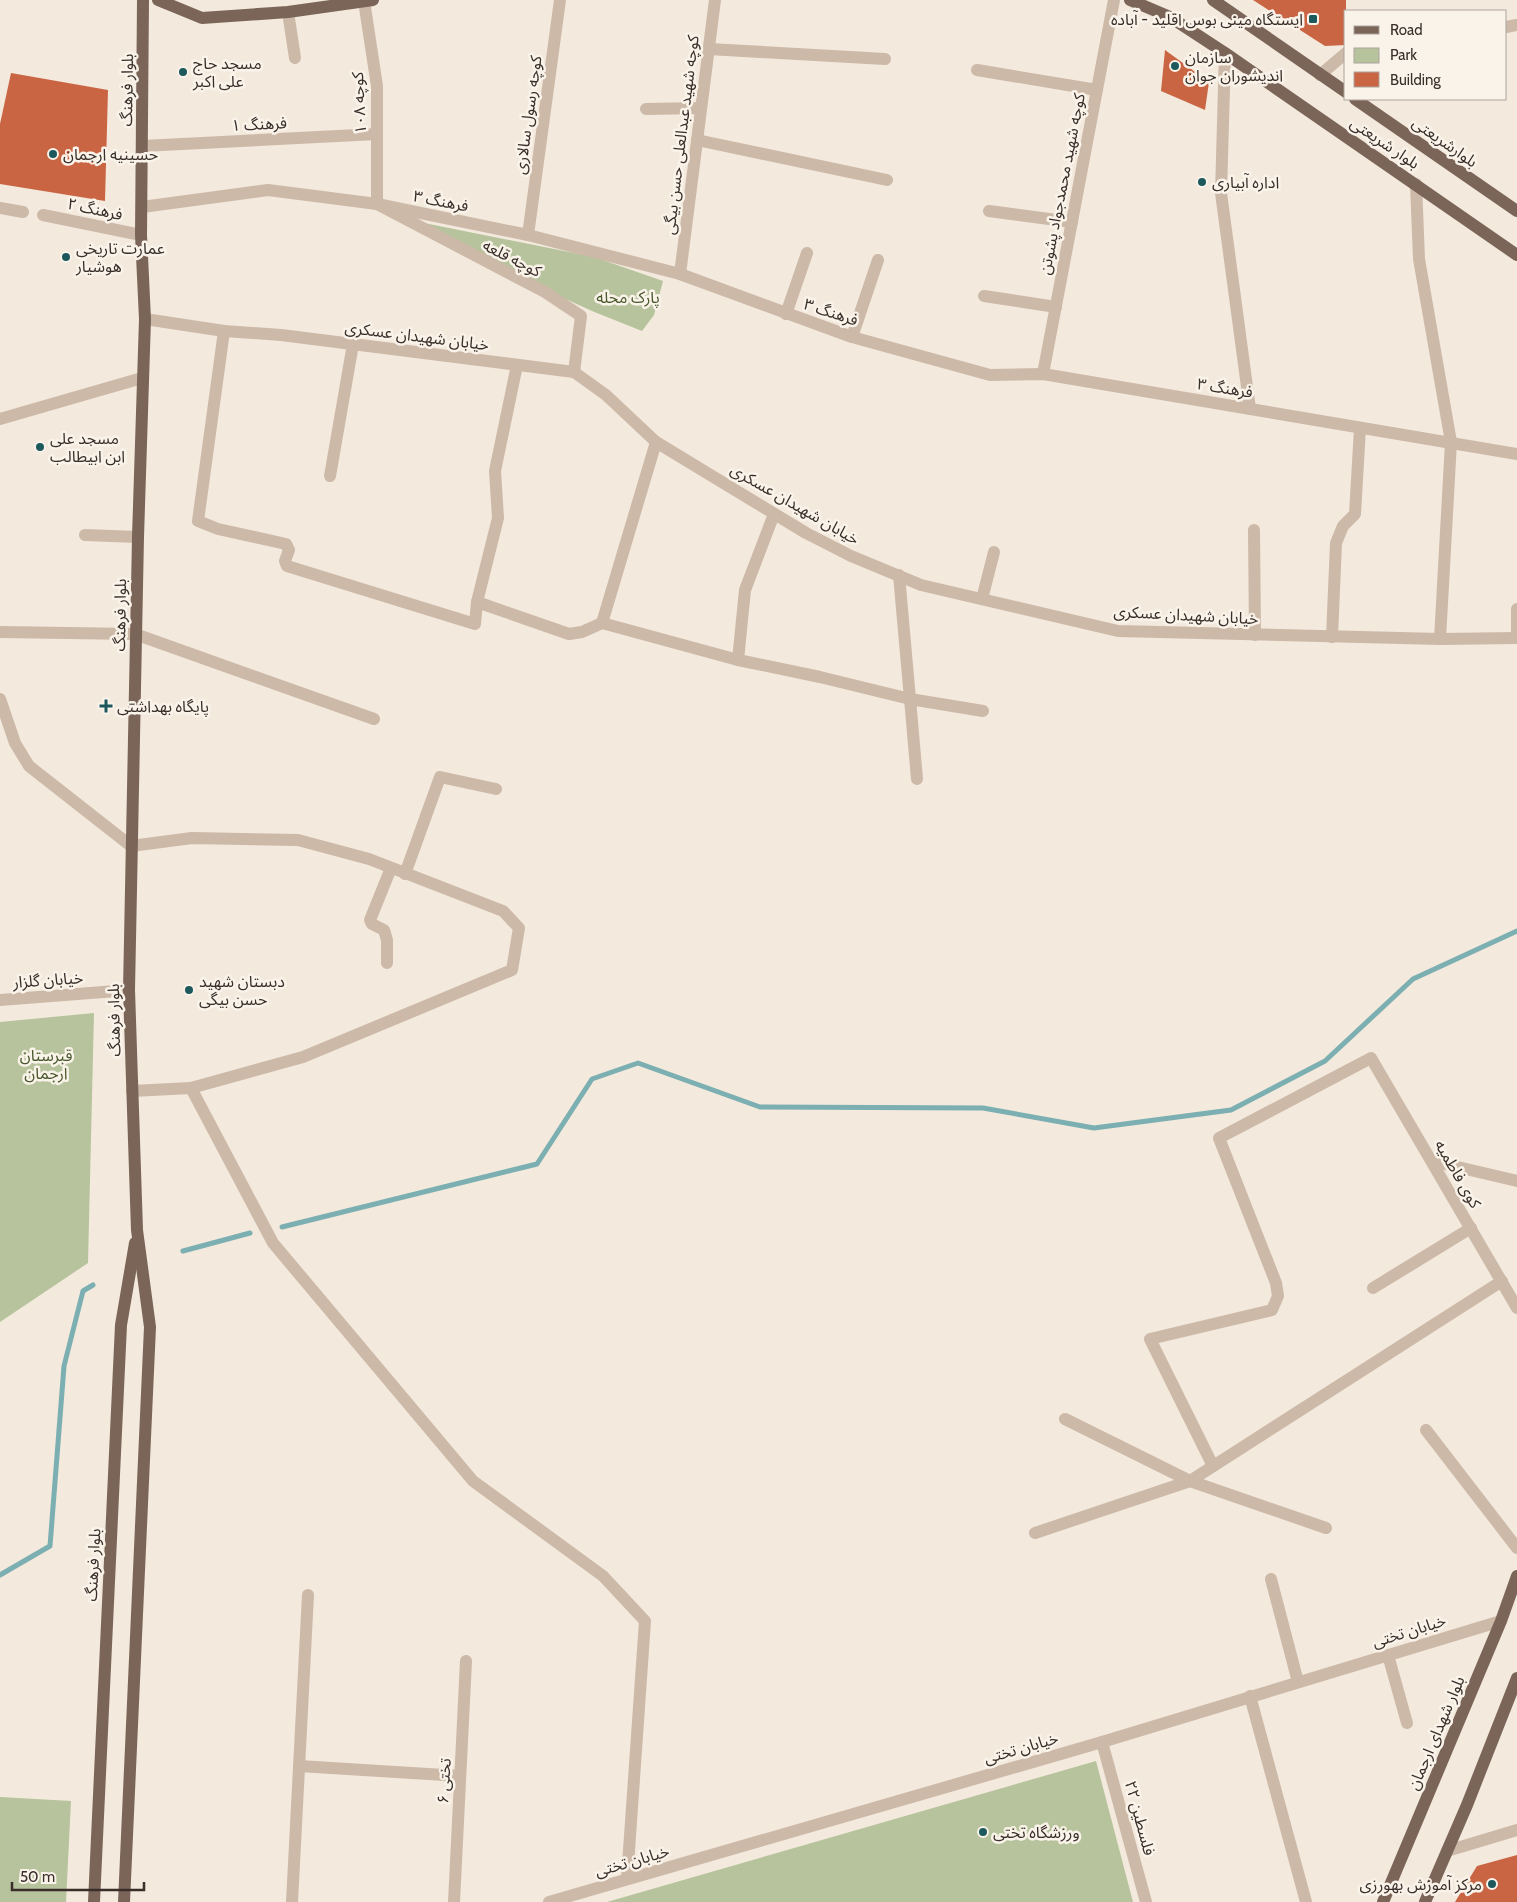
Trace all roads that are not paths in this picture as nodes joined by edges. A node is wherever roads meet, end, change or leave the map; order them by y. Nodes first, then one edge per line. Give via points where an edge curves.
1 (143, 0) edge
2 (158, 0) edge
3 (560, 0) edge
4 (715, 0) edge
5 (1114, 0) edge
6 (1130, 0) edge
7 (1213, 0) edge
8 (368, 1) edge
9 (288, 12) junction
10 (709, 49) junction
11 (1225, 53) junction
12 (1344, 55) edge
13 (295, 58) dead end
14 (885, 59) dead end
15 (978, 70) dead end
16 (1320, 75) junction
17 (1096, 90) junction
18 (1344, 91) edge
19 (1356, 100) edge
20 (701, 108) junction
21 (646, 109) dead end
22 (377, 134) junction
23 (697, 140) junction
24 (142, 146) junction
25 (887, 180) dead end
26 (1416, 184) junction
27 (377, 204) junction
28 (142, 207) junction
29 (0, 208) edge
30 (989, 211) dead end
31 (1517, 211) edge
32 (23, 212) dead end
33 (43, 215) dead end
34 (1072, 222) junction
35 (141, 235) junction
36 (528, 235) junction
37 (807, 253) dead end
38 (1517, 255) edge
39 (878, 260) dead end
40 (680, 274) junction
41 (984, 296) dead end
42 (1056, 307) junction
43 (786, 314) junction
44 (145, 318) junction
45 (224, 331) junction
46 (852, 337) junction
47 (353, 344) junction
48 (517, 365) junction
49 (574, 372) junction
50 (1043, 374) junction
51 (142, 378) junction
52 (1250, 409) junction
53 (0, 419) edge
54 (1360, 428) junction
55 (656, 442) junction
56 (1451, 442) junction
57 (1517, 454) edge
58 (330, 476) dead end
59 (774, 514) junction
60 (1254, 530) dead end
61 (85, 535) dead end
62 (138, 537) junction
63 (994, 552) dead end
64 (899, 575) junction
65 (982, 599) junction
66 (477, 602) junction
67 (1517, 609) edge
68 (602, 623) junction
69 (0, 632) edge
70 (135, 634) junction
71 (1255, 635) junction
72 (1332, 637) junction
73 (1517, 638) edge
74 (1440, 640) junction
75 (738, 660) junction
76 (0, 698) edge
77 (910, 699) junction
78 (983, 712) dead end
79 (374, 719) dead end
80 (916, 779) dead end
81 (496, 788) dead end
82 (131, 846) junction
83 (391, 868) junction
84 (405, 874) junction
85 (388, 963) dead end
86 (129, 990) junction
87 (0, 1000) edge
88 (191, 1088) junction
89 (132, 1091) junction
90 (1432, 1161) junction
91 (1517, 1181) edge
92 (1471, 1228) junction
93 (137, 1230) junction
94 (1502, 1281) junction
95 (1373, 1288) dead end
96 (1517, 1308) edge
97 (1065, 1419) dead end
98 (1426, 1430) dead end
99 (1213, 1466) junction
100 (1190, 1481) junction
101 (1326, 1528) dead end
102 (1035, 1533) dead end
103 (1517, 1548) edge
104 (1517, 1576) edge
105 (1271, 1579) dead end
106 (308, 1595) dead end
107 (1501, 1621) junction
108 (1388, 1654) junction
109 (466, 1661) dead end
110 (1517, 1678) edge
111 (1298, 1682) junction
112 (1250, 1696) junction
113 (1407, 1723) dead end
114 (1102, 1742) junction
115 (299, 1766) junction
116 (460, 1776) junction
117 (1517, 1830) edge
118 (1448, 1851) junction
119 (627, 1879) junction
120 (94, 1902) edge
121 (124, 1902) edge
122 (292, 1902) edge
123 (454, 1902) edge
124 (549, 1902) edge
125 (1146, 1902) edge
126 (1306, 1902) edge
127 (1383, 1902) edge
128 (1425, 1902) edge

1 - 24 main road, بلوار فرهنگ
2 - 9 main road via 202,18
3 - 36 street, کوچه رسول سالاری
4 - 10 street, کوچه شهید عبدالعلی حسن بیگی
5 - 17 street, کوچه شهید محمدجواد پشوتن
6 - 11 main road, بلوار شریعتی via 1170,17
7 - 16 main road
8 - 9 main road
8 - 22 street, کوچه ۱۰۸ via 377,86
9 - 13 street
10 - 14 street
10 - 20 street, کوچه شهید عبدالعلی حسن بیگی
11 - 26 main road, بلوار شریعتی
11 - 52 street via 1221,193
12 - 16 street
15 - 17 street
16 - 18 main road
17 - 34 street, کوچه شهید محمدجواد پشوتن
19 - 31 main road, بلوارشریعتی
20 - 21 street
20 - 23 street, کوچه شهید عبدالعلی حسن بیگی
22 - 24 street, فرهنگ ۱
22 - 27 street, کوچه ۱۰۸
23 - 25 street
23 - 40 street, کوچه شهید عبدالعلی حسن بیگی
24 - 28 main road, بلوار فرهنگ
26 - 38 main road, بلوار شریعتی
26 - 56 street via 1419,260
27 - 28 street, فرهنگ ۳ via 268,190
27 - 36 street, فرهنگ ۳
27 - 49 street, کوچه قلعه via 545,292 581,316
28 - 35 main road, بلوار فرهنگ
29 - 32 street
30 - 34 street
33 - 35 street, فرهنگ ۲
34 - 42 street, کوچه شهید محمدجواد پشوتن
35 - 44 main road, بلوار فرهنگ
36 - 40 street, فرهنگ ۳
37 - 43 street
39 - 46 street
40 - 43 street, فرهنگ ۳
41 - 42 street
42 - 50 street, کوچه شهید محمدجواد پشوتن
43 - 46 street, فرهنگ ۳
44 - 45 street, خیابان شهیدان عسکری
44 - 51 main road, بلوار فرهنگ
45 - 47 street, خیابان شهیدان عسکری
45 - 66 street via 198,521 218,529 286,544 289,550 285,561 287,566 475,624
46 - 50 street, فرهنگ ۳ via 990,375
47 - 48 street, خیابان شهیدان عسکری
47 - 58 street
48 - 49 street, خیابان شهیدان عسکری
48 - 66 street via 495,471 498,518
49 - 55 street, خیابان شهیدان عسکری via 606,395
50 - 52 street, فرهنگ ۳
51 - 53 street
51 - 62 main road, بلوار فرهنگ
52 - 54 street, فرهنگ ۳
54 - 56 street, فرهنگ ۳
54 - 72 street via 1355,514 1343,526 1336,544
55 - 59 street, خیابان شهیدان عسکری
55 - 68 street
56 - 57 street, فرهنگ ۳
56 - 74 street
59 - 64 street, خیابان شهیدان عسکری via 851,556
59 - 75 street via 745,590
60 - 71 street
61 - 62 street
62 - 70 main road, بلوار فرهنگ
63 - 65 street
64 - 65 street, خیابان شهیدان عسکری via 921,585
64 - 77 street
65 - 71 street, خیابان شهیدان عسکری via 1118,631
66 - 68 street via 569,634
67 - 73 street
68 - 75 street
69 - 70 street
70 - 79 street
70 - 82 main road, بلوار فرهنگ
71 - 72 street, خیابان شهیدان عسکری
72 - 74 street, خیابان شهیدان عسکری
73 - 74 street, خیابان شهیدان عسکری
75 - 77 street
76 - 82 street via 15,743 29,766
77 - 78 street
77 - 80 street
81 - 84 street via 440,777
82 - 83 street via 192,838 298,840
82 - 86 main road, بلوار فرهنگ
83 - 84 street
83 - 85 street via 370,920 384,930
84 - 88 street via 503,911 519,928 512,970 303,1057
86 - 87 street, خیابان گلزار
86 - 89 main road, بلوار فرهنگ
88 - 89 street
88 - 119 street via 273,1243 473,1481 603,1576 645,1621
89 - 93 main road, بلوار فرهنگ
90 - 91 street
90 - 92 street, کوی فاطمیه
90 - 99 street, کوی فاطمیه via 1371,1058 1219,1138 1276,1283 1278,1296 1272,1310 1150,1339
92 - 94 street, کوی فاطمیه
92 - 95 street
93 - 120 main road, بلوار فرهنگ via 121,1325
93 - 121 main road, بلوار فرهنگ via 150,1327
94 - 96 street, کوی فاطمیه
94 - 99 street
97 - 100 street
98 - 103 street
99 - 100 street
100 - 101 street
100 - 102 street
104 - 107 main road, بلوار شهدای ارجمان
105 - 111 street
106 - 115 street
107 - 108 street, خیابان تختی
107 - 127 main road, بلوار شهدای ارجمان
108 - 111 street, خیابان تختی
108 - 113 street
109 - 116 street, تختی ۶
110 - 118 main road
111 - 112 street, خیابان تختی
112 - 114 street, خیابان تختی
112 - 126 street
114 - 119 street, خیابان تختی
114 - 125 street, فلسطین ۲۲
115 - 116 street
115 - 122 street
116 - 123 street, تختی ۶
117 - 118 street
118 - 128 main road
119 - 124 street, خیابان تختی

